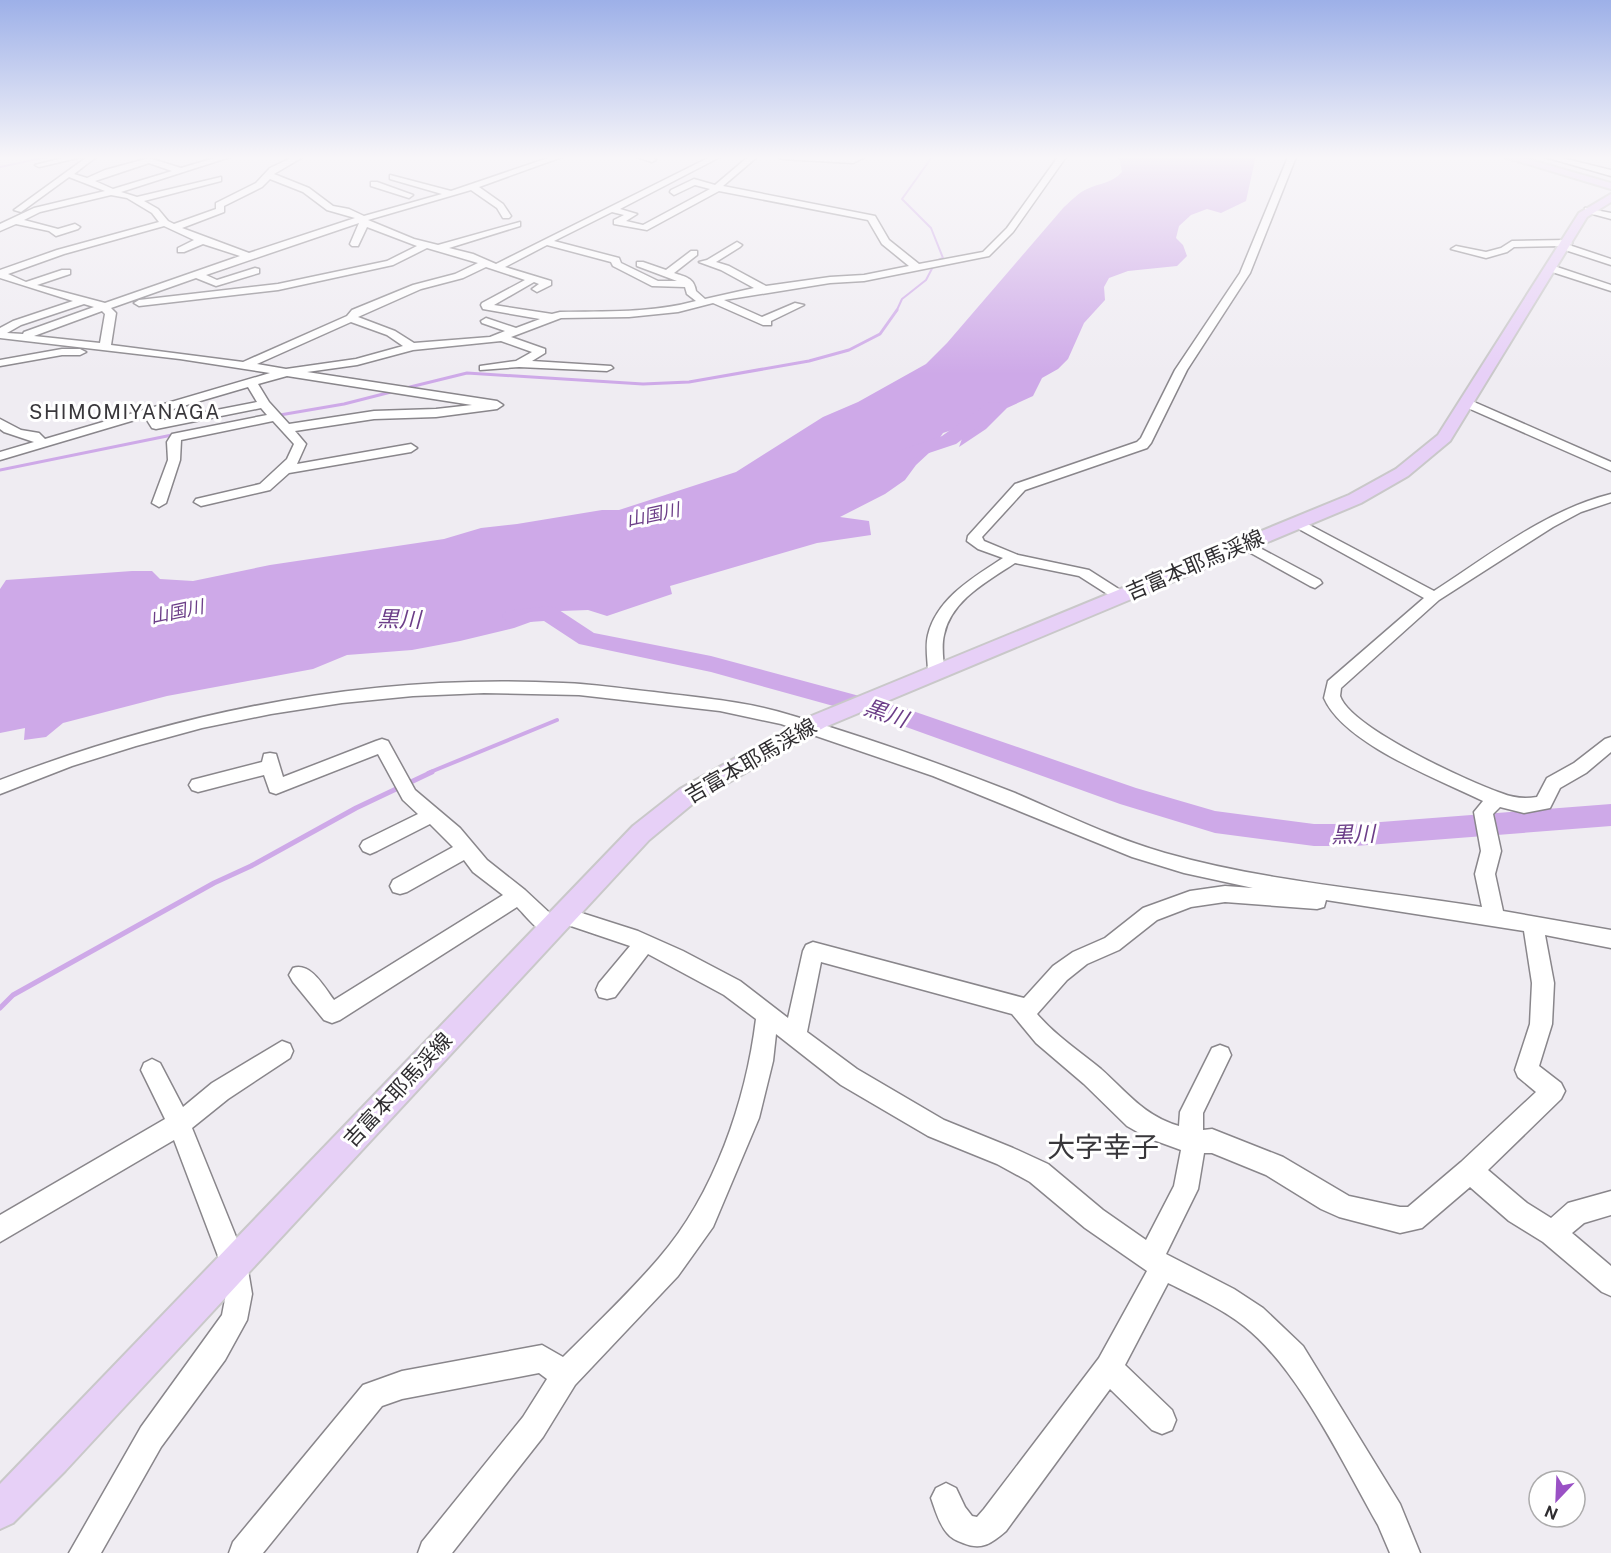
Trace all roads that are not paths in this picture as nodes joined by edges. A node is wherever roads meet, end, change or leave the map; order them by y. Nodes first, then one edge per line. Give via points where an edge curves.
1 (52, 229) edge
2 (67, 229) edge
3 (155, 229) edge
4 (180, 229) edge
5 (332, 229) edge
6 (359, 229) edge
7 (371, 229) edge
8 (499, 229) edge
9 (572, 229) edge
10 (876, 229) edge
11 (1010, 229) edge
12 (1263, 229) edge
13 (1576, 229) edge
14 (203, 240) junction
15 (546, 242) junction
16 (354, 244) dead end
17 (426, 245) junction
18 (737, 245) dead end
19 (1566, 245) junction
20 (439, 248) junction
21 (1456, 249) dead end
22 (181, 250) dead end
23 (389, 250) junction
24 (694, 253) dead end
25 (251, 255) junction
26 (1611, 262) edge
27 (272, 263) dead end
28 (640, 264) dead end
29 (490, 266) junction
30 (918, 268) junction
31 (1550, 268) junction
32 (255, 271) dead end
33 (668, 273) junction
34 (0, 275) edge
35 (198, 275) junction
36 (65, 276) dead end
37 (690, 284) junction
38 (27, 286) junction
39 (131, 286) dead end
40 (1611, 288) edge
41 (764, 289) junction
42 (12, 291) dead end
43 (146, 293) junction
44 (84, 301) junction
45 (709, 301) junction
46 (799, 305) dead end
47 (107, 307) junction
48 (551, 317) junction
49 (351, 318) junction
50 (486, 321) dead end
51 (300, 332) dead end
52 (518, 332) junction
53 (0, 333) edge
54 (20, 337) junction
55 (501, 337) junction
56 (0, 344) edge
57 (111, 346) junction
58 (412, 347) junction
59 (556, 350) dead end
60 (541, 351) junction
61 (224, 362) junction
62 (4, 364) edge
63 (519, 364) junction
64 (246, 365) junction
65 (484, 368) dead end
66 (607, 368) dead end
67 (291, 371) junction
68 (251, 383) junction
69 (1465, 402) junction
70 (264, 404) junction
71 (149, 413) junction
72 (277, 417) junction
73 (0, 423) edge
74 (287, 428) junction
75 (43, 444) junction
76 (411, 447) dead end
77 (0, 456) edge
78 (1611, 467) edge
79 (283, 470) junction
80 (1611, 498) edge
81 (201, 502) dead end
82 (159, 503) dead end
83 (1295, 524) junction
84 (1245, 544) junction
85 (1013, 558) junction
86 (1315, 583) dead end
87 (1120, 596) junction
88 (1434, 597) junction
89 (936, 673) junction
90 (813, 724) junction
91 (1611, 743) edge
92 (198, 785) dead end
93 (0, 787) edge
94 (1496, 799) junction
95 (432, 815) junction
96 (370, 846) dead end
97 (466, 849) junction
98 (1173, 862) junction
99 (400, 886) dead end
100 (1225, 894) junction
101 (1349, 895) junction
102 (518, 896) junction
103 (1494, 917) junction
104 (557, 921) junction
105 (1533, 924) junction
106 (1611, 939) edge
107 (645, 943) junction
108 (300, 975) dead end
109 (607, 990) dead end
110 (1019, 1006) junction
111 (767, 1017) junction
112 (795, 1037) junction
113 (282, 1051) dead end
114 (1220, 1055) dead end
115 (152, 1070) dead end
116 (179, 1124) junction
117 (1194, 1142) junction
118 (1470, 1171) junction
119 (1611, 1203) edge
120 (0, 1229) edge
121 (1552, 1233) junction
122 (1156, 1262) junction
123 (234, 1264) junction
124 (1611, 1283) edge
125 (1109, 1368) junction
126 (564, 1376) junction
127 (1162, 1420) dead end
128 (946, 1498) dead end
129 (3, 1499) edge
130 (84, 1553) edge
131 (244, 1553) edge
132 (433, 1553) edge
133 (1405, 1553) edge

1 - 2 street via 56,233
3 - 34 street via 84,251 35,258
4 - 14 street
5 - 25 street
6 - 16 street
7 - 23 street
8 - 20 street
9 - 15 street
10 - 30 street via 885,243
11 - 30 street via 986,254
12 - 85 street via 1245,273 1181,370 1147,440 1020,487 975,536 974,541 982,548 1005,552
13 - 19 main road, 吉富本耶馬渓線
14 - 22 street
14 - 25 street
15 - 29 street
15 - 37 street via 616,260 616,264 656,284
17 - 20 street
17 - 23 street
17 - 23 street
18 - 41 street via 707,262 725,267
19 - 21 street via 1512,244 1486,255
19 - 26 street
19 - 31 main road, 吉富本耶馬渓線
20 - 29 street
23 - 47 street via 278,287
24 - 33 street
25 - 27 street
25 - 35 street
28 - 33 street
29 - 48 street via 535,284 487,307
29 - 49 street via 417,286 356,312
30 - 41 street
31 - 40 street
31 - 69 main road, 吉富本耶馬渓線
32 - 35 street via 216,283
33 - 37 street
34 - 38 street
35 - 43 street
36 - 38 street
37 - 45 street via 692,292
38 - 42 street
38 - 44 street
39 - 43 street
41 - 45 street
43 - 47 street
44 - 47 street
44 - 53 street via 16,323
45 - 46 street via 765,322
45 - 48 street via 657,312
47 - 54 street
47 - 57 street via 111,314
48 - 52 street
49 - 58 street via 391,333
49 - 64 street
50 - 52 street
51 - 61 street
52 - 55 street
53 - 54 street
54 - 56 street
54 - 57 street
55 - 58 street via 472,344
55 - 60 street
57 - 61 street
57 - 62 street via 91,353 62,352
58 - 67 street via 357,362
59 - 60 street
60 - 63 street
61 - 64 street
63 - 65 street
63 - 66 street
64 - 67 street
67 - 68 street
67 - 74 street via 496,405 436,413 374,415
68 - 70 street
68 - 71 street
69 - 78 street
69 - 83 main road, 吉富本耶馬渓線 via 1444,438 1406,471 1368,493
70 - 71 street via 156,425
70 - 72 street
71 - 75 street
72 - 74 street
72 - 82 street via 176,437 174,460
73 - 75 street via 8,430 35,436
74 - 79 street via 300,444 300,451
75 - 77 street
76 - 79 street
79 - 81 street via 265,487
80 - 88 street via 1576,509 1548,524
83 - 84 main road, 吉富本耶馬渓線
83 - 88 street
84 - 86 street
84 - 87 main road, 吉富本耶馬渓線
85 - 87 street via 1084,573
85 - 89 street via 980,580 943,615 936,634
87 - 89 main road, 吉富本耶馬渓線
88 - 94 street via 1334,685 1333,700 1371,735
89 - 90 main road, 吉富本耶馬渓線
90 - 93 street via 702,704 588,690 397,692 322,700 208,722 99,751
90 - 98 street
90 - 104 main road, 吉富本耶馬渓線 via 688,795 641,833
91 - 94 street via 1553,783 1543,803 1524,806
92 - 95 street via 271,763 276,787 382,745 409,795
94 - 103 street via 1483,813 1491,850 1485,874
95 - 96 street
95 - 97 street
97 - 99 street
97 - 102 street via 480,866
98 - 100 street via 1173,869
98 - 101 street via 1209,872
100 - 101 street via 1326,901 1348,900
100 - 110 street via 1190,899 1150,914 1112,944 1080,958 1060,973 1028,1009
101 - 103 street
102 - 104 street
102 - 108 street via 332,1013
103 - 105 street
104 - 107 street
104 - 123 main road, 吉富本耶馬渓線
105 - 106 street
105 - 118 street via 1543,993 1541,1024 1526,1070 1553,1091
107 - 109 street
107 - 111 street via 732,988
110 - 112 street via 813,951
110 - 117 street via 1059,1052 1136,1118 1170,1137
111 - 112 street
111 - 126 street via 762,1061 747,1118 704,1218 669,1267
112 - 122 street via 849,1077 936,1128 1039,1173 1094,1219
113 - 116 street via 220,1090
114 - 117 street via 1192,1112
115 - 116 street
116 - 120 street
116 - 123 street
117 - 118 street via 1212,1141 1274,1166 1348,1208 1400,1220 1413,1219
117 - 122 street via 1186,1189
118 - 121 street via 1518,1212
119 - 121 street via 1577,1212
121 - 124 street
122 - 125 street
122 - 133 street via 1254,1317 1293,1356 1389,1515
123 - 129 main road, 吉富本耶馬渓線
123 - 130 street via 239,1294 234,1320 151,1437
125 - 127 street
125 - 128 street via 982,1532 969,1532 955,1522
126 - 131 street via 542,1359 402,1385 374,1395
126 - 132 street via 533,1427

